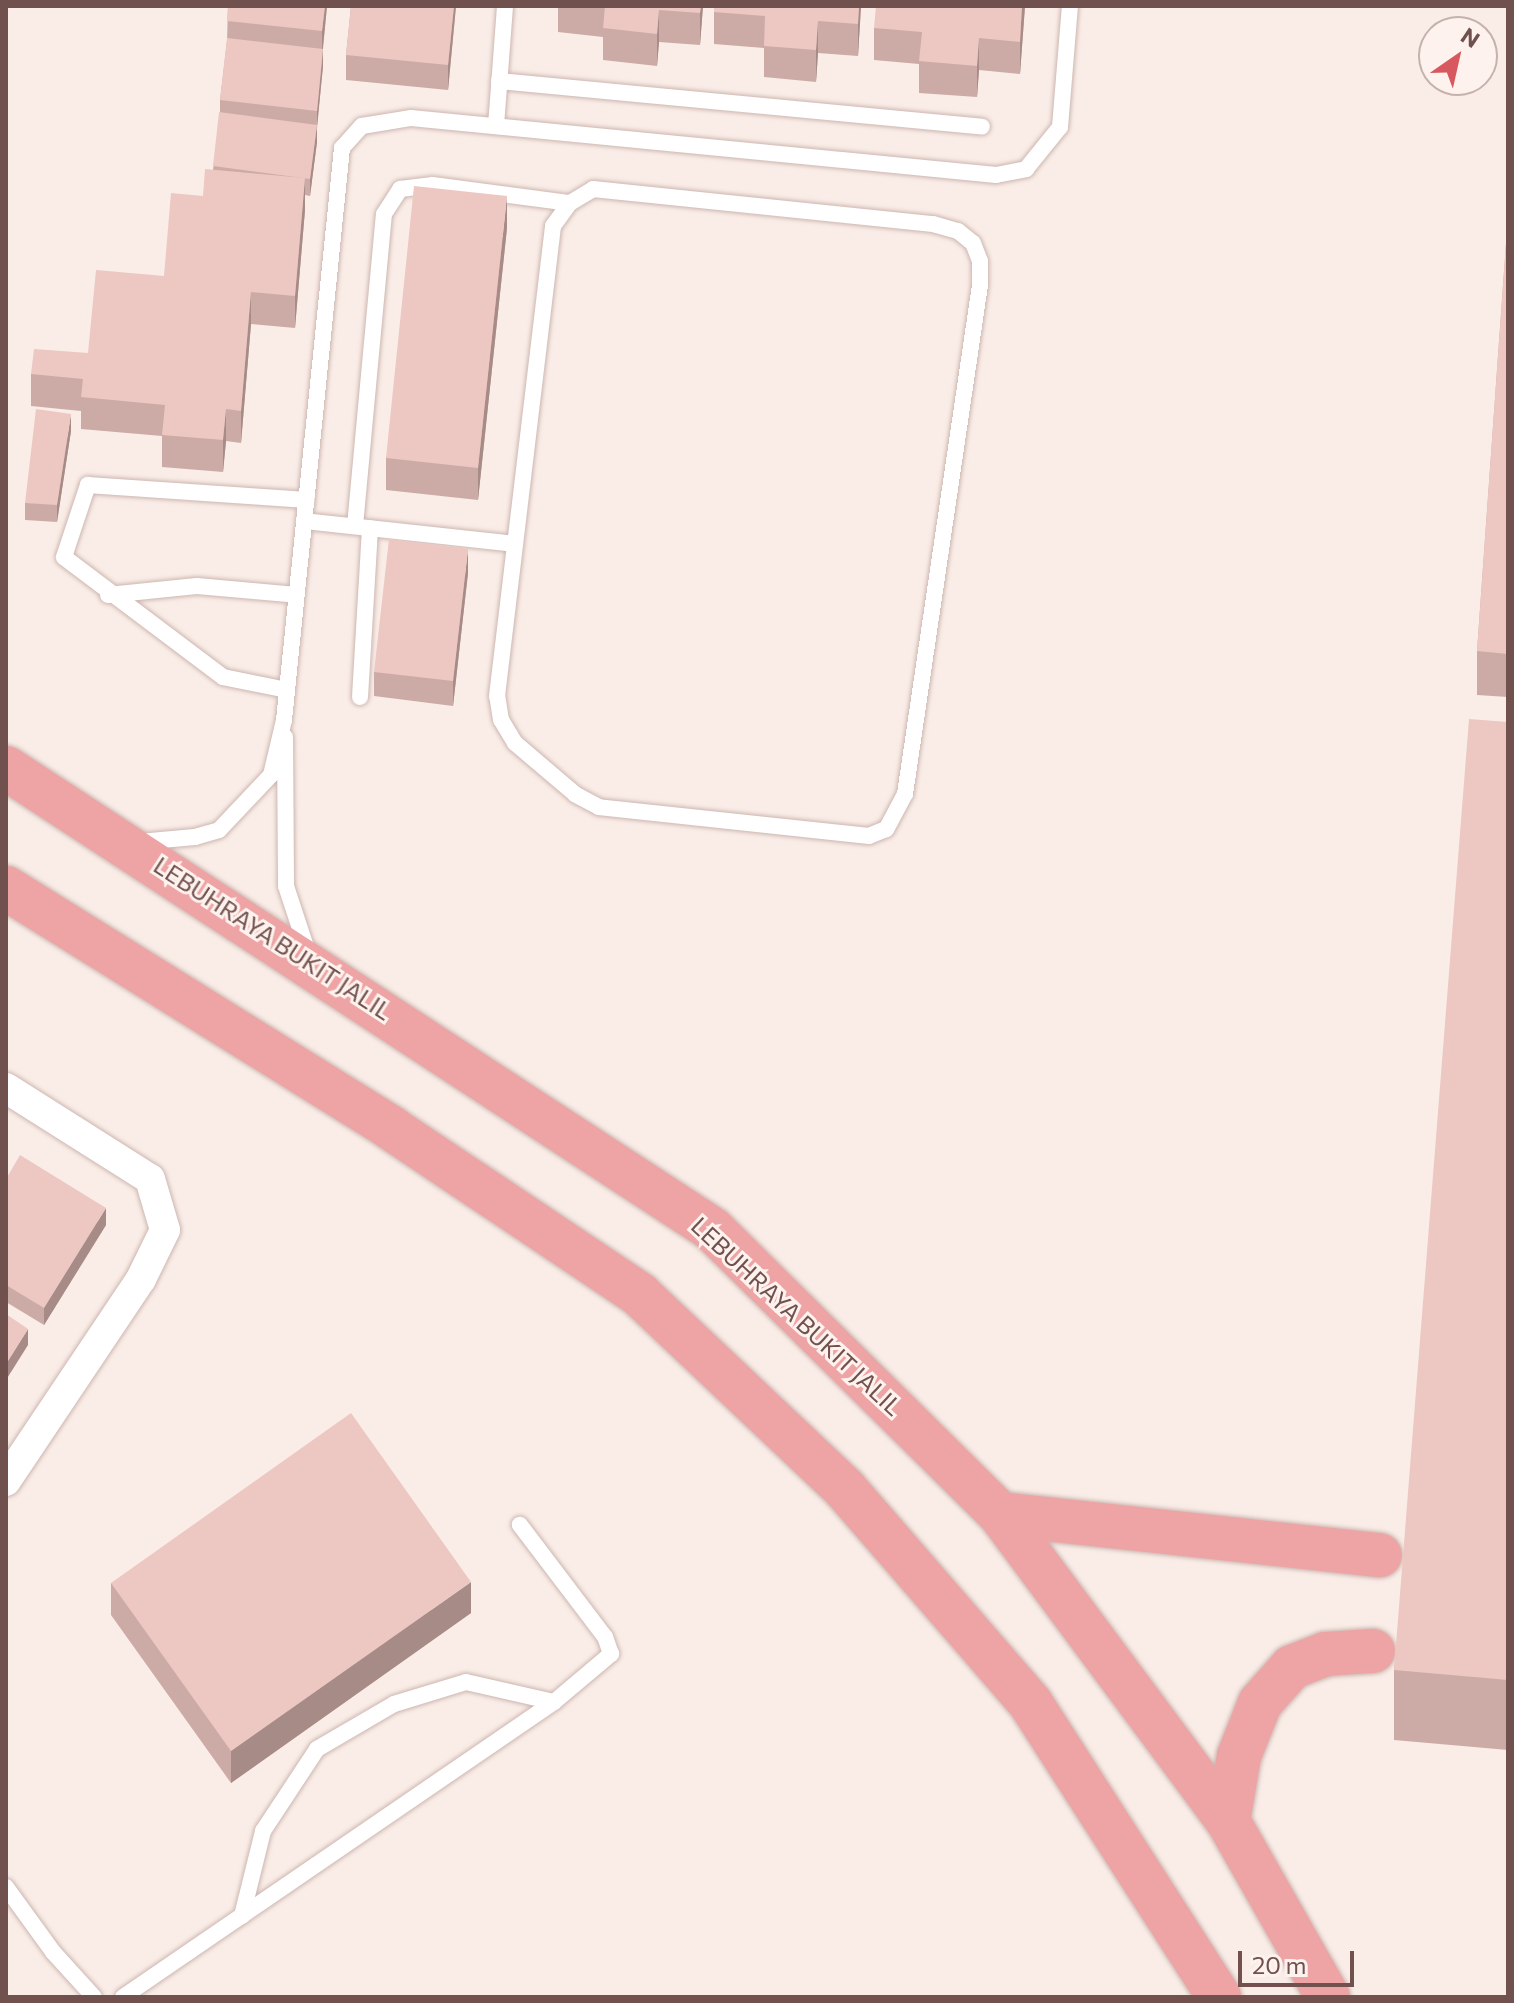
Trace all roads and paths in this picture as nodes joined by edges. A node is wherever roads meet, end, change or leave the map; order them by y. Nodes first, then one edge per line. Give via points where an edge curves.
1 (505, 6) edge
2 (1070, 6) edge
3 (499, 81) junction
4 (496, 126) junction
5 (982, 127) dead end
6 (570, 203) junction
7 (306, 500) junction
8 (304, 521) junction
9 (362, 527) junction
10 (515, 544) junction
11 (108, 595) junction
12 (297, 595) junction
13 (287, 690) junction
14 (360, 697) dead end
15 (284, 720) junction
16 (6, 768) edge
17 (125, 841) junction
18 (6, 888) edge
19 (314, 965) junction
20 (6, 1088) edge
21 (6, 1481) edge
22 (1000, 1514) junction
23 (520, 1525) dead end
24 (1380, 1555) dead end
25 (1373, 1651) dead end
26 (554, 1702) junction
27 (1228, 1821) junction
28 (6, 1887) edge
29 (242, 1916) junction
30 (94, 1997) edge
31 (123, 1997) edge
32 (1219, 1997) edge
33 (1328, 1997) edge

1 - 3 lane
2 - 4 lane via 1060,127 1026,169 996,175
3 - 4 lane
3 - 5 lane
4 - 7 lane via 388,119 362,126 342,148
6 - 9 lane via 433,185 400,189 384,214
6 - 10 lane via 553,226
6 - 10 lane via 593,189 623,189 933,224 958,231 973,243 980,285 898,813 886,829 869,836 599,807 575,794 515,743 501,720 497,696
7 - 8 lane
7 - 11 lane via 88,485 64,557
8 - 9 lane
8 - 12 lane
9 - 10 lane
9 - 14 lane
11 - 12 lane via 197,586
11 - 13 lane via 223,677
12 - 13 lane
13 - 15 lane
15 - 17 lane via 271,775 219,830 195,837
15 - 19 lane via 286,886 297,930
16 - 17 highway, LEBUHRAYA BUKIT JALIL
17 - 19 highway, LEBUHRAYA BUKIT JALIL
18 - 32 highway via 391,1128 640,1295 845,1489 1031,1704
19 - 22 highway, LEBUHRAYA BUKIT JALIL via 712,1229
20 - 21 street via 150,1179 165,1230 141,1279
22 - 24 highway
22 - 27 highway, LEBUHRAYA BUKIT JALIL
23 - 26 lane via 605,1637 611,1654
25 - 27 highway via 1326,1654 1292,1667 1260,1703 1239,1756
26 - 29 lane
26 - 29 lane via 466,1682 394,1704 317,1749 263,1831
27 - 33 highway, LEBUHRAYA BUKIT JALIL
28 - 30 lane
29 - 31 lane

